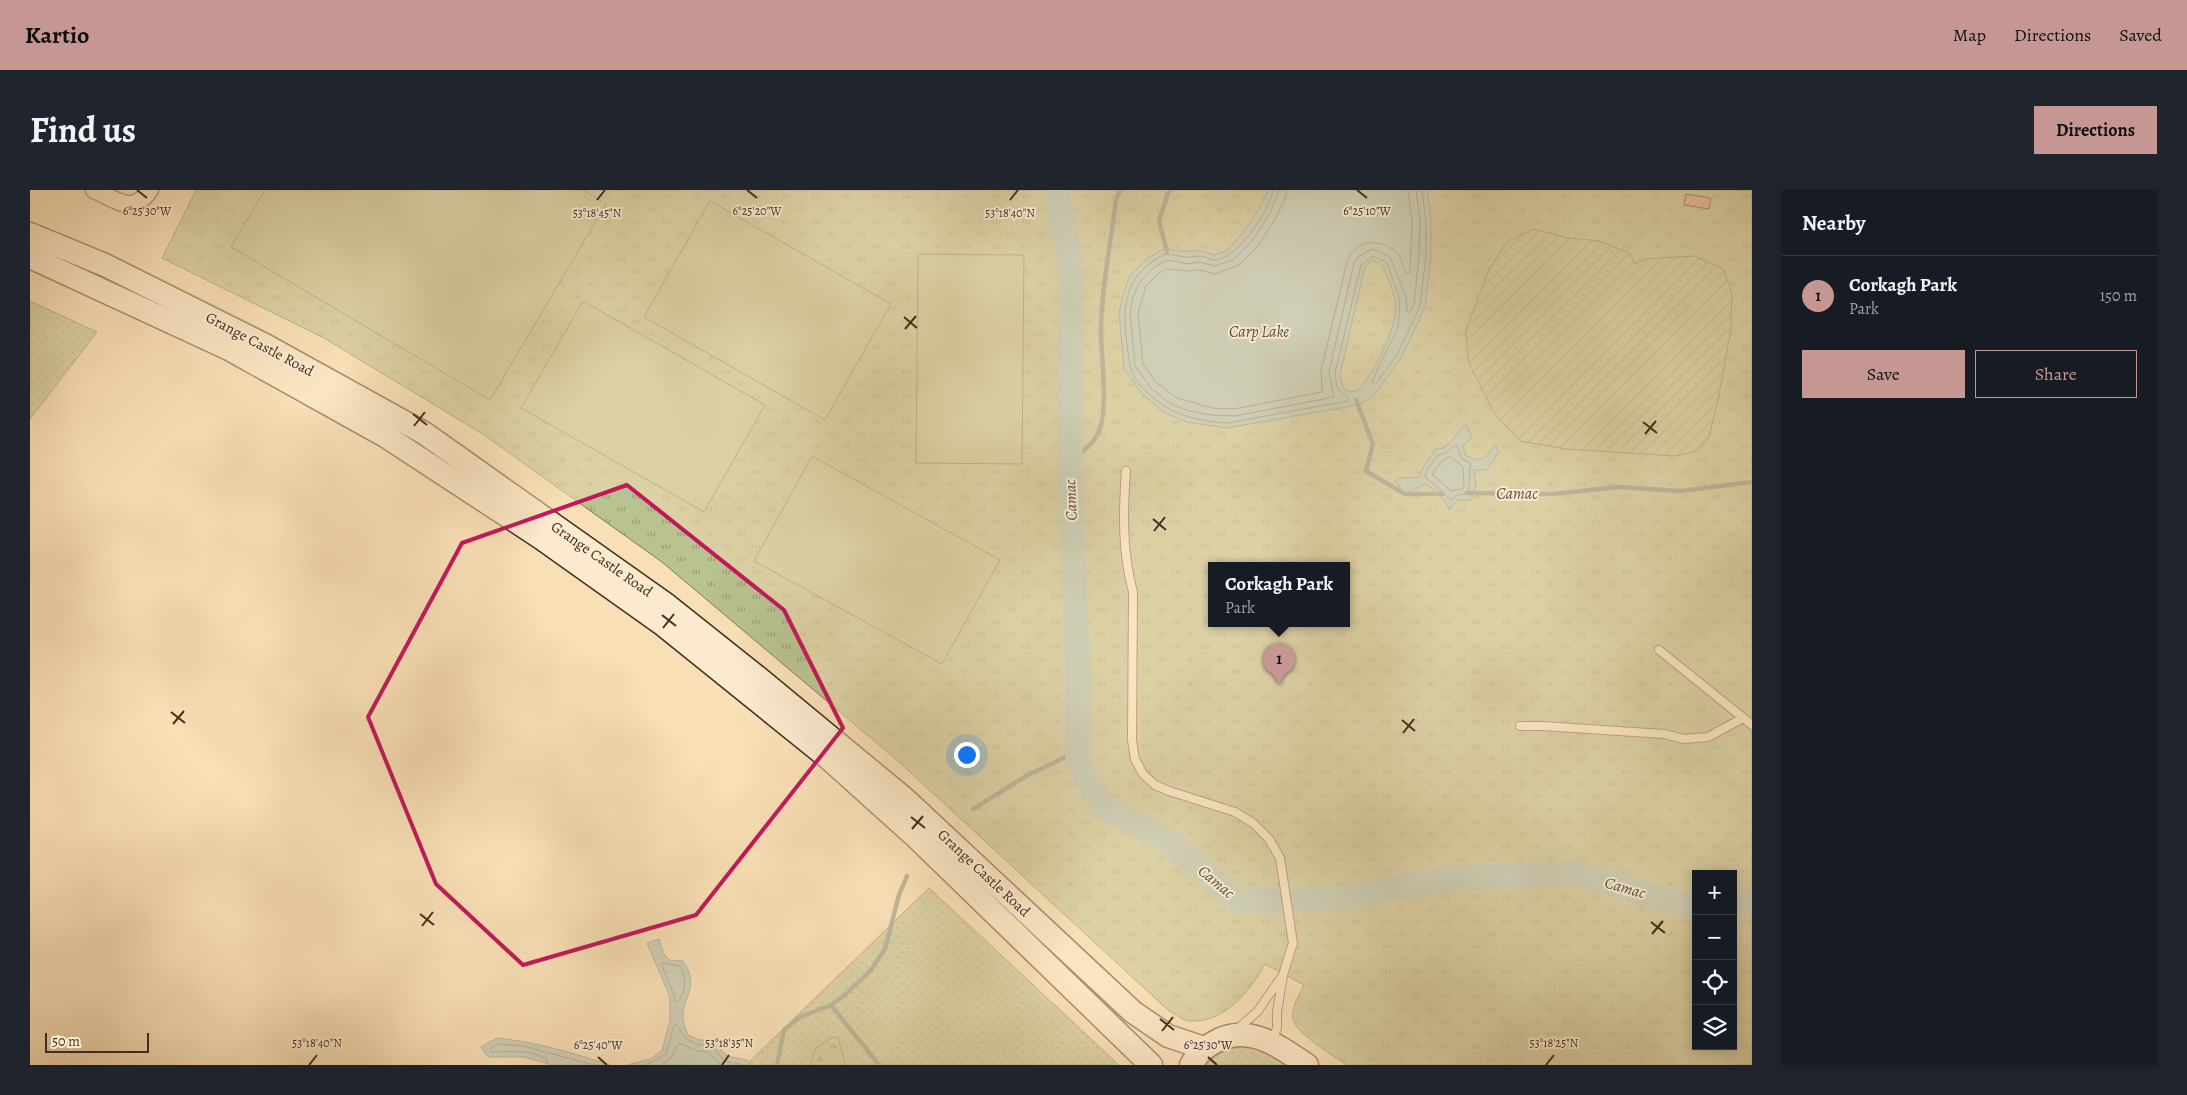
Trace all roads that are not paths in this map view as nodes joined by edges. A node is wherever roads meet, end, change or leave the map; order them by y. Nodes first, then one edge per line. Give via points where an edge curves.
1 (94, 190) edge
2 (150, 190) edge
3 (30, 234) edge
4 (30, 257) edge
5 (1126, 471) dead end
6 (1659, 650) dead end
7 (1743, 718) junction
8 (1752, 725) edge
9 (1520, 726) dead end
10 (1283, 975) junction
11 (1228, 1036) junction
12 (1271, 1042) junction
13 (1198, 1057) edge
14 (1301, 1063) edge
15 (1151, 1065) edge

1 - 2 street via 136,205
3 - 13 main road, Grange Castle Road via 105,265 256,340 424,433 667,605 760,679 905,799 1133,1012
4 - 15 main road, Grange Castle Road via 229,350 387,437 541,538 662,624 827,757 916,837
5 - 10 lane via 1123,515 1127,570 1133,592 1132,740 1135,759 1143,774 1155,784 1235,812 1253,822 1269,838 1280,858 1293,943
6 - 7 lane
7 - 8 lane
7 - 9 lane via 1708,738 1684,739 1664,734
10 - 11 lane via 1257,1012
10 - 12 lane via 1277,1028
11 - 12 main road, Grange Castle Road via 1256,1036
11 - 13 main road, Grange Castle Road
12 - 14 main road, Grange Castle Road via 1284,1048

